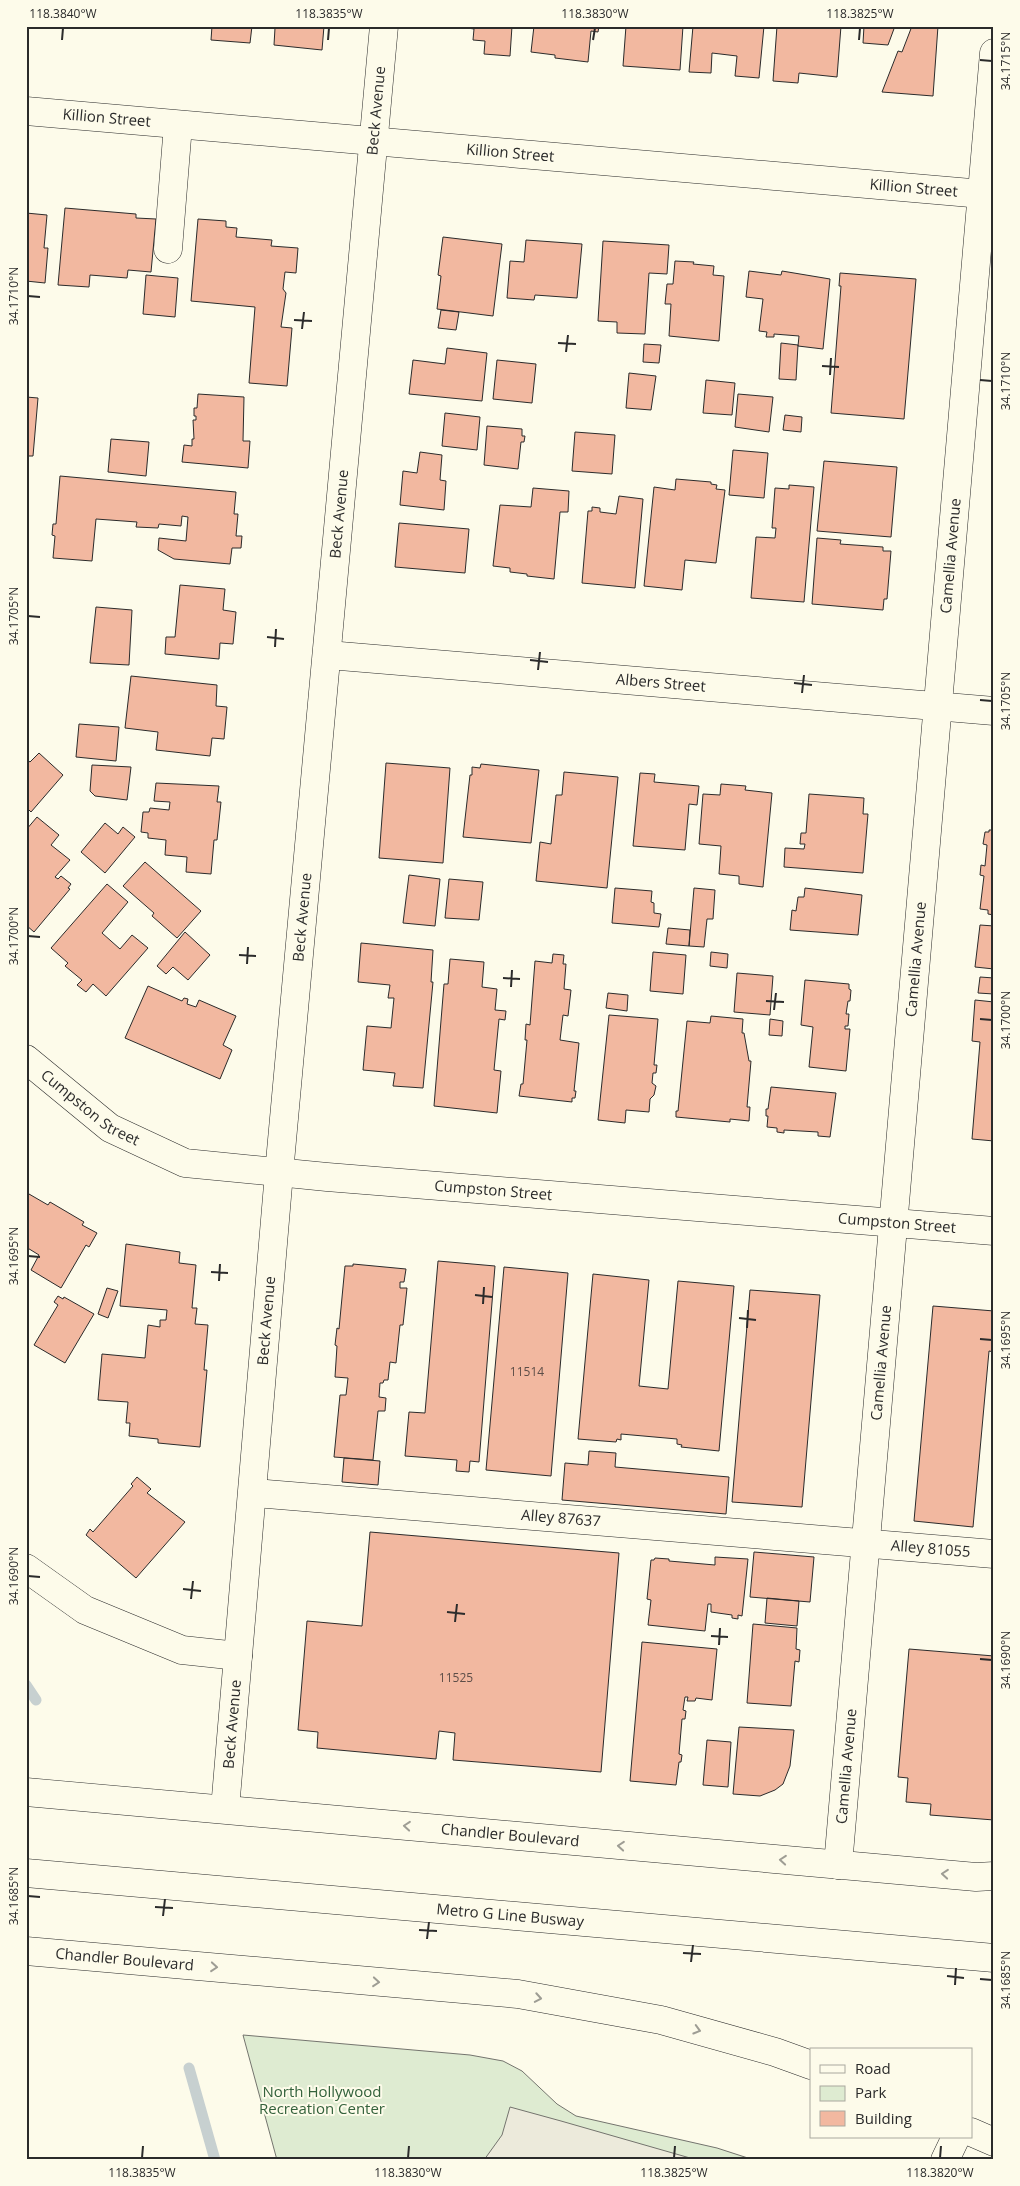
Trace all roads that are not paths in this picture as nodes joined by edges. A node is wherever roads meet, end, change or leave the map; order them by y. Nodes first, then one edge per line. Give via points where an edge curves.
1 (384, 26) edge
2 (994, 53) edge
3 (26, 111) edge
4 (178, 125) junction
5 (374, 142) junction
6 (987, 195) edge
7 (168, 248) dead end
8 (328, 655) junction
9 (938, 706) junction
10 (994, 711) edge
11 (26, 1059) edge
12 (280, 1173) junction
13 (894, 1223) junction
14 (994, 1231) edge
15 (254, 1492) junction
16 (867, 1542) junction
17 (994, 1554) edge
18 (26, 1568) edge
19 (238, 1656) junction
20 (26, 1792) edge
21 (225, 1809) junction
22 (838, 1865) junction
23 (26, 1873) edge
24 (994, 1876) edge
25 (26, 1951) edge
26 (994, 1958) edge
27 (810, 2065) edge
28 (972, 2132) edge
29 (956, 2138) edge
30 (994, 2142) edge
31 (946, 2160) edge

1 - 5 street, Beck Avenue
2 - 6 street, Camellia Avenue
3 - 4 street, Killion Street
4 - 5 street, Killion Street
4 - 7 street
5 - 6 street, Killion Street
5 - 8 street, Beck Avenue
6 - 9 street, Camellia Avenue
8 - 9 street, Albers Street
8 - 12 street, Beck Avenue
9 - 10 street, Albers Street
9 - 13 street, Camellia Avenue
11 - 12 street, Cumpston Street via 110,1128 185,1164
12 - 13 street, Cumpston Street
12 - 15 street, Beck Avenue
13 - 14 street, Cumpston Street
13 - 16 street, Camellia Avenue
15 - 16 street, Alley 87637
15 - 19 street, Beck Avenue
16 - 17 street, Alley 81055
16 - 22 street, Camellia Avenue
18 - 19 street via 85,1610 182,1650
19 - 21 street, Beck Avenue
20 - 21 street, Chandler Boulevard
22 -> 21 street, Chandler Boulevard
24 -> 22 street, Chandler Boulevard
23 - 26 street, Metro G Line Busway
25 -> 27 street, Chandler Boulevard via 518,1994 660,2020
28 - 30 street
29 - 31 street

